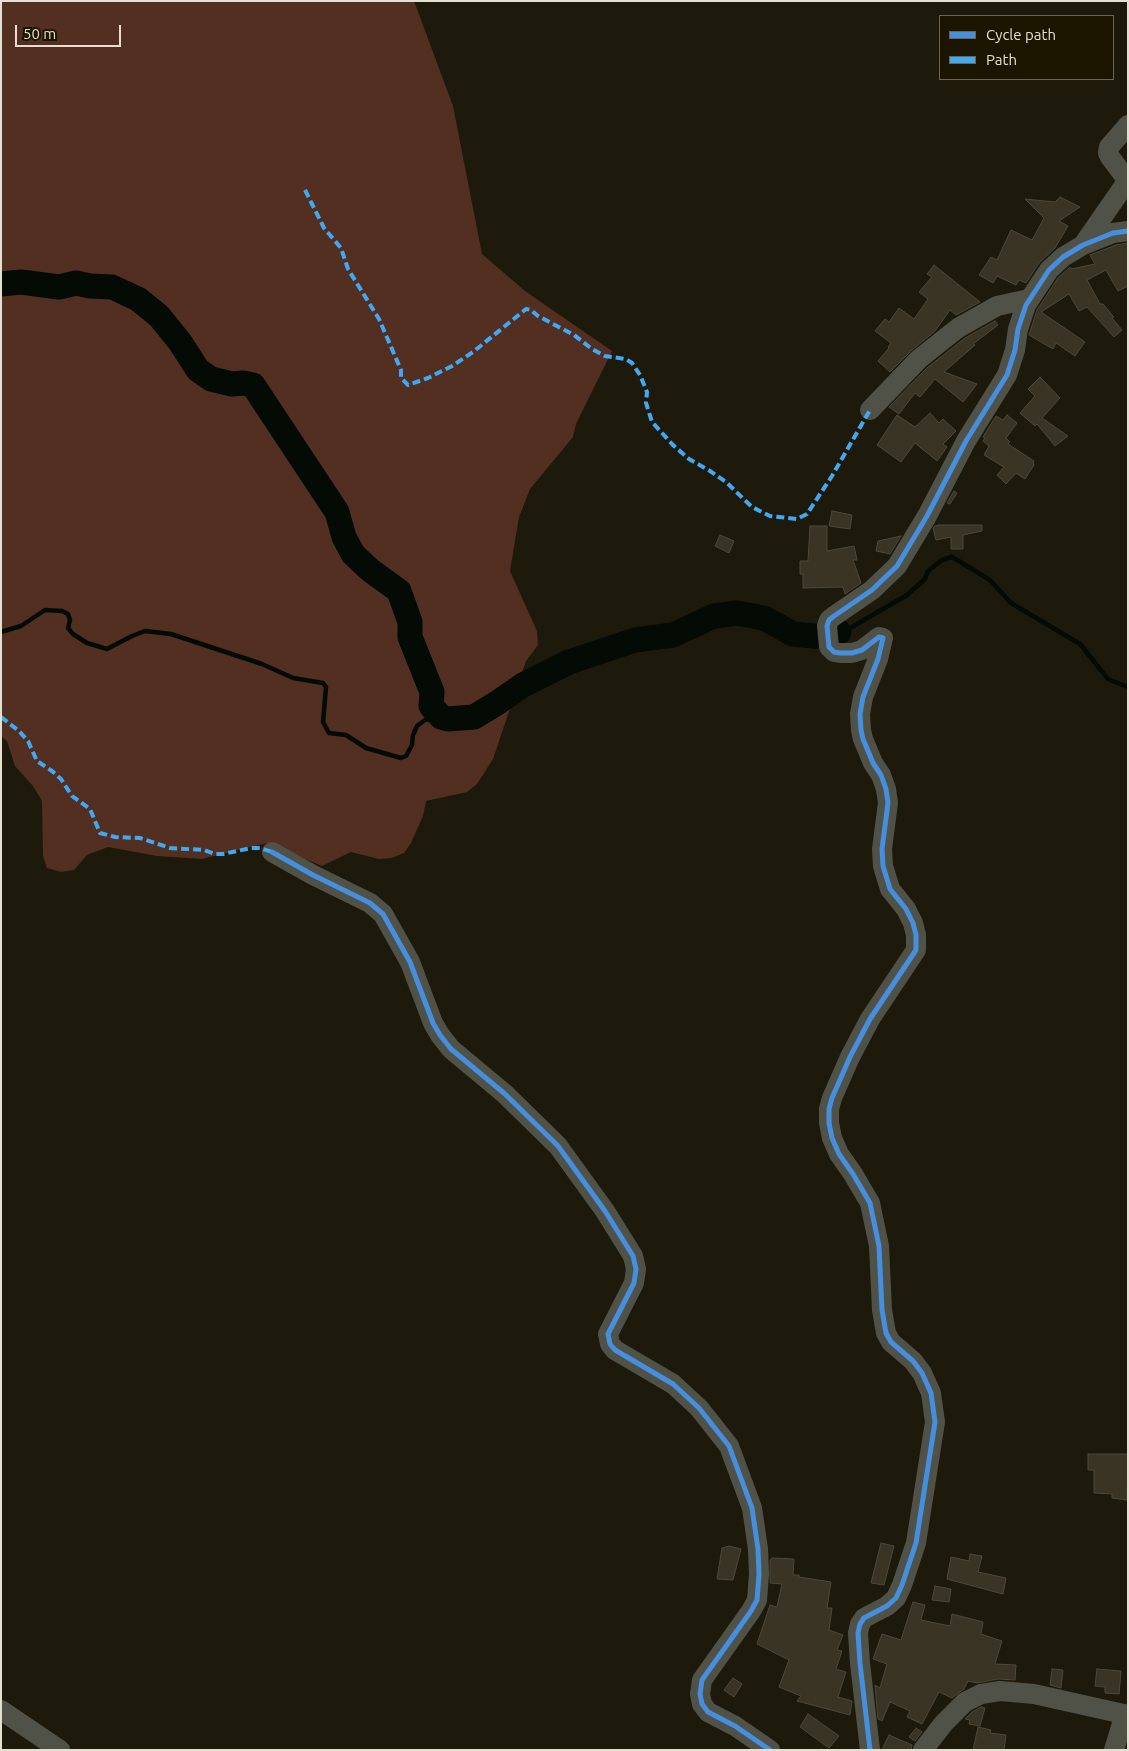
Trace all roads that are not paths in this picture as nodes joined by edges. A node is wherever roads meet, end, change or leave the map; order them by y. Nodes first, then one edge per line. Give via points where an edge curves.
1 (1128, 125) edge
2 (1128, 231) edge
3 (1083, 245) junction
4 (1030, 299) junction
5 (870, 410) dead end
6 (272, 852) dead end
7 (1, 1710) edge
8 (1126, 1714) edge
9 (60, 1750) edge
10 (770, 1750) edge
11 (870, 1750) edge
12 (923, 1750) edge
13 (1114, 1750) edge

1 - 3 street via 1108,152 1125,176 1126,183
2 - 3 street via 1113,233
3 - 4 street via 1053,266
4 - 5 street via 997,306 958,328 919,359
4 - 11 street via 1018,329 1007,375 966,440 897,566 872,590 829,620 827,626 829,647 834,652 852,653 862,650 879,637 883,638 863,697 861,730 886,788 888,803 883,866 890,889 906,909 916,936 916,950 870,1019 850,1057 832,1098 829,1123 839,1154 870,1204 879,1246 886,1333 922,1373 931,1393 935,1422 916,1544 902,1585 896,1598 887,1606 864,1618 858,1633
6 - 10 street via 370,903 383,914 410,962 432,1023 440,1035 451,1049 505,1094 558,1146 633,1256 636,1269 634,1283 608,1334 610,1344 674,1384 699,1408 729,1446 752,1508 759,1565 757,1600 702,1680 702,1704 708,1712
7 - 9 street
8 - 12 street via 1034,1694 1000,1691 981,1694 965,1702
8 - 13 street

